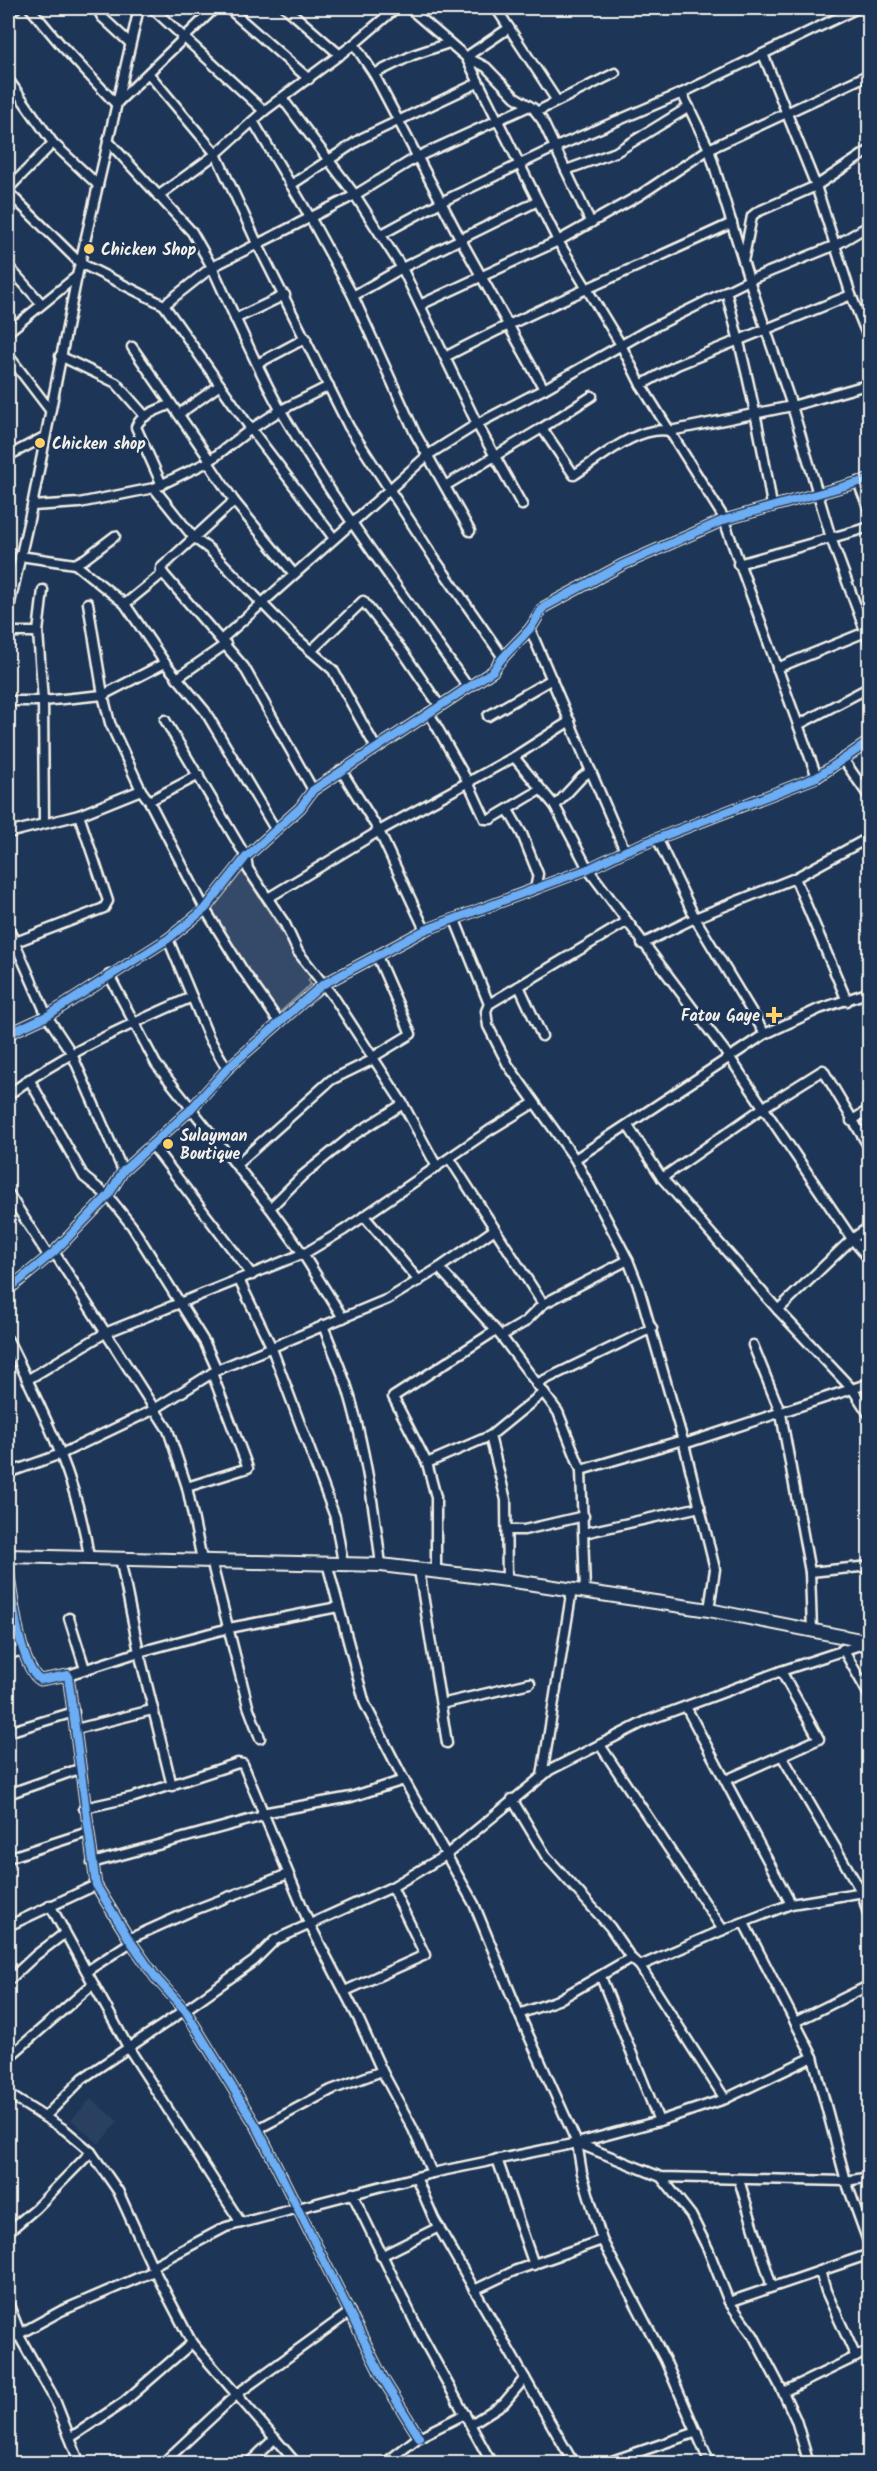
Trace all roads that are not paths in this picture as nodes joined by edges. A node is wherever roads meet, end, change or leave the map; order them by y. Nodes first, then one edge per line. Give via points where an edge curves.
1 (16, 8) edge
2 (30, 8) edge
3 (97, 8) edge
4 (139, 8) edge
5 (152, 8) edge
6 (215, 8) edge
7 (228, 8) edge
8 (286, 8) edge
9 (396, 8) edge
10 (410, 8) edge
11 (496, 8) edge
12 (858, 8) edge
13 (8, 13) edge
14 (509, 28) junction
15 (185, 37) junction
16 (130, 43) junction
17 (449, 43) junction
18 (354, 44) junction
19 (763, 54) junction
20 (340, 55) junction
21 (466, 57) junction
22 (615, 73) dead end
23 (149, 74) junction
24 (374, 74) junction
25 (870, 74) edge
26 (8, 79) edge
27 (309, 79) junction
28 (478, 83) junction
29 (682, 93) junction
30 (282, 98) junction
31 (557, 101) junction
32 (116, 104) junction
33 (689, 107) junction
34 (532, 109) junction
35 (264, 111) junction
36 (786, 112) junction
37 (253, 121) junction
38 (397, 121) junction
39 (497, 121) junction
40 (108, 141) junction
41 (52, 143) junction
42 (556, 147) junction
43 (709, 149) junction
44 (870, 150) edge
45 (216, 154) junction
46 (417, 157) junction
47 (329, 160) junction
48 (519, 165) junction
49 (566, 170) junction
50 (98, 185) junction
51 (291, 185) junction
52 (816, 186) junction
53 (8, 191) edge
54 (355, 195) junction
55 (158, 196) junction
56 (538, 201) junction
57 (441, 202) junction
58 (310, 217) junction
59 (591, 223) junction
60 (732, 223) junction
61 (870, 225) edge
62 (382, 234) junction
63 (461, 240) junction
64 (558, 241) junction
65 (256, 243) junction
66 (836, 245) junction
67 (743, 260) junction
68 (81, 263) junction
69 (8, 266) edge
70 (212, 267) junction
71 (402, 268) junction
72 (482, 275) junction
73 (77, 276) junction
74 (749, 280) junction
75 (587, 291) junction
76 (726, 291) junction
77 (285, 295) junction
78 (851, 295) junction
79 (353, 296) junction
80 (42, 303) junction
81 (164, 305) junction
82 (420, 305) junction
83 (236, 319) junction
84 (508, 324) junction
85 (765, 328) junction
86 (867, 329) edge
87 (8, 332) edge
88 (306, 338) junction
89 (739, 339) junction
90 (870, 342) edge
91 (621, 345) junction
92 (132, 347) dead end
93 (8, 355) edge
94 (60, 356) junction
95 (445, 357) junction
96 (257, 364) junction
97 (870, 384) edge
98 (220, 385) junction
99 (641, 385) junction
100 (329, 386) junction
101 (544, 389) junction
102 (592, 396) dead end
103 (171, 404) junction
104 (792, 406) junction
105 (50, 410) junction
106 (281, 410) junction
107 (179, 414) junction
108 (754, 414) junction
109 (145, 416) junction
110 (477, 424) junction
111 (542, 428) junction
112 (251, 429) junction
113 (670, 431) junction
114 (44, 437) junction
115 (428, 455) junction
116 (8, 456) edge
117 (495, 457) junction
118 (209, 461) junction
119 (870, 479) edge
120 (858, 482) junction
121 (445, 486) junction
122 (158, 487) junction
123 (387, 488) junction
124 (818, 493) junction
125 (234, 501) junction
126 (522, 505) dead end
127 (32, 506) junction
128 (772, 506) junction
129 (870, 513) edge
130 (724, 520) junction
131 (351, 521) junction
132 (870, 527) edge
133 (470, 531) dead end
134 (115, 536) dead end
135 (333, 537) junction
136 (194, 538) junction
137 (831, 538) junction
138 (20, 556) junction
139 (75, 564) junction
140 (738, 564) junction
141 (163, 573) junction
142 (294, 574) junction
143 (43, 590) dead end
144 (88, 603) dead end
145 (125, 604) junction
146 (262, 604) junction
147 (8, 612) edge
148 (530, 629) junction
149 (8, 632) edge
150 (38, 632) junction
151 (867, 632) edge
152 (224, 641) junction
153 (870, 644) edge
154 (311, 651) junction
155 (502, 656) junction
156 (165, 663) junction
157 (777, 669) junction
158 (177, 678) junction
159 (552, 680) junction
160 (468, 687) junction
161 (870, 687) edge
162 (103, 695) junction
163 (8, 701) edge
164 (43, 701) junction
165 (439, 705) junction
166 (429, 713) junction
167 (488, 716) dead end
168 (165, 720) dead end
169 (570, 721) junction
170 (798, 725) junction
171 (870, 741) edge
172 (376, 748) junction
173 (514, 757) junction
174 (843, 759) junction
175 (341, 770) junction
176 (591, 771) junction
177 (199, 775) junction
178 (817, 777) junction
179 (468, 782) junction
180 (141, 790) junction
181 (312, 790) junction
182 (540, 790) junction
183 (870, 798) edge
184 (149, 801) junction
185 (555, 806) junction
186 (508, 810) junction
187 (79, 815) junction
188 (44, 822) junction
189 (275, 830) junction
190 (380, 831) junction
191 (8, 833) edge
192 (870, 837) edge
193 (658, 840) junction
194 (625, 851) junction
195 (246, 857) junction
196 (588, 869) junction
197 (795, 878) junction
198 (535, 890) junction
199 (268, 898) junction
200 (205, 909) junction
201 (695, 918) junction
202 (455, 920) junction
203 (626, 922) junction
204 (8, 927) edge
205 (425, 930) junction
206 (168, 939) junction
207 (13, 943) junction
208 (642, 944) junction
209 (377, 956) junction
210 (109, 975) junction
211 (322, 984) junction
212 (519, 986) junction
213 (870, 992) edge
214 (192, 996) junction
215 (847, 1001) junction
216 (489, 1004) junction
217 (47, 1016) junction
218 (279, 1022) junction
219 (133, 1023) junction
220 (8, 1034) edge
221 (765, 1034) junction
222 (542, 1036) dead end
223 (72, 1053) junction
224 (373, 1058) junction
225 (729, 1058) junction
226 (226, 1069) junction
227 (29, 1079) junction
228 (9, 1092) edge
229 (534, 1103) junction
230 (403, 1104) junction
231 (764, 1107) junction
232 (870, 1109) edge
233 (190, 1110) junction
234 (851, 1121) junction
235 (628, 1126) junction
236 (153, 1146) junction
237 (870, 1149) edge
238 (450, 1159) junction
239 (575, 1159) junction
240 (236, 1165) junction
241 (437, 1167) junction
242 (123, 1171) junction
243 (662, 1179) junction
244 (8, 1193) edge
245 (108, 1196) junction
246 (270, 1208) junction
247 (364, 1216) junction
248 (870, 1226) edge
249 (495, 1229) junction
250 (852, 1239) junction
251 (52, 1254) junction
252 (303, 1254) junction
253 (628, 1260) junction
254 (870, 1260) edge
255 (439, 1268) junction
256 (252, 1275) junction
257 (239, 1280) junction
258 (419, 1281) junction
259 (8, 1290) edge
260 (180, 1302) junction
261 (543, 1304) junction
262 (778, 1310) junction
263 (344, 1318) junction
264 (323, 1326) junction
265 (652, 1328) junction
266 (105, 1333) junction
267 (498, 1334) junction
268 (8, 1340) edge
269 (753, 1345) dead end
270 (271, 1346) junction
271 (214, 1371) junction
272 (27, 1380) junction
273 (870, 1383) edge
274 (536, 1384) junction
275 (854, 1390) junction
276 (544, 1392) junction
277 (153, 1410) junction
278 (781, 1414) junction
279 (870, 1416) edge
280 (490, 1436) junction
281 (683, 1442) junction
282 (61, 1454) junction
283 (427, 1463) junction
284 (581, 1470) junction
285 (8, 1473) edge
286 (187, 1487) junction
287 (699, 1507) junction
288 (584, 1516) junction
289 (508, 1530) junction
290 (584, 1533) junction
291 (8, 1556) edge
292 (89, 1557) junction
293 (120, 1558) junction
294 (207, 1560) junction
295 (327, 1563) junction
296 (343, 1563) junction
297 (381, 1565) junction
298 (870, 1566) edge
299 (8, 1569) edge
300 (419, 1570) junction
301 (436, 1572) junction
302 (810, 1572) junction
303 (507, 1580) junction
304 (572, 1589) junction
305 (585, 1591) junction
306 (338, 1607) junction
307 (709, 1610) junction
308 (69, 1618) dead end
309 (229, 1628) junction
310 (812, 1631) junction
311 (869, 1642) edge
312 (843, 1649) junction
313 (24, 1650) junction
314 (139, 1652) junction
315 (8, 1654) edge
316 (85, 1669) junction
317 (781, 1671) junction
318 (68, 1675) junction
319 (530, 1683) dead end
320 (870, 1697) edge
321 (441, 1704) junction
322 (686, 1707) junction
323 (152, 1710) junction
324 (74, 1712) junction
325 (76, 1729) junction
326 (8, 1732) edge
327 (260, 1738) dead end
328 (447, 1743) dead end
329 (600, 1745) junction
330 (782, 1756) junction
331 (79, 1769) junction
332 (542, 1776) junction
333 (404, 1780) junction
334 (726, 1780) junction
335 (172, 1786) junction
336 (8, 1794) edge
337 (512, 1799) junction
338 (84, 1808) junction
339 (263, 1814) junction
340 (88, 1832) junction
341 (446, 1855) junction
342 (8, 1858) edge
343 (92, 1863) junction
344 (288, 1874) junction
345 (96, 1885) junction
346 (392, 1887) junction
347 (866, 1892) edge
348 (50, 1905) junction
349 (791, 1905) junction
350 (870, 1922) edge
351 (309, 1923) junction
352 (744, 1923) junction
353 (8, 1926) edge
354 (723, 1930) junction
355 (65, 1933) junction
356 (130, 1940) junction
357 (631, 1958) junction
358 (640, 1966) junction
359 (87, 1971) junction
360 (601, 1977) junction
361 (8, 1981) edge
362 (93, 1983) junction
363 (870, 1985) edge
364 (345, 1991) junction
365 (185, 2010) junction
366 (519, 2014) junction
367 (795, 2022) junction
368 (128, 2047) junction
369 (813, 2057) junction
370 (8, 2058) edge
371 (382, 2071) junction
372 (8, 2094) edge
373 (725, 2099) junction
374 (45, 2117) junction
375 (659, 2121) junction
376 (258, 2129) junction
377 (577, 2143) junction
378 (91, 2152) junction
379 (497, 2159) junction
380 (432, 2173) junction
381 (416, 2177) junction
382 (662, 2177) junction
383 (870, 2177) edge
384 (740, 2180) junction
385 (846, 2181) junction
386 (352, 2193) junction
387 (298, 2209) junction
388 (241, 2223) junction
389 (439, 2227) junction
390 (8, 2232) edge
391 (602, 2240) junction
392 (870, 2247) edge
393 (870, 2254) edge
394 (381, 2256) junction
395 (534, 2265) junction
396 (153, 2268) junction
397 (820, 2271) junction
398 (772, 2287) junction
399 (474, 2290) junction
400 (729, 2302) junction
401 (8, 2303) edge
402 (350, 2312) junction
403 (19, 2333) junction
404 (8, 2340) edge
405 (192, 2343) junction
406 (870, 2350) edge
407 (856, 2357) junction
408 (525, 2378) junction
409 (783, 2392) junction
410 (237, 2394) junction
411 (465, 2414) junction
412 (471, 2424) junction
413 (697, 2432) junction
414 (419, 2437) junction
415 (70, 2438) junction
416 (275, 2438) junction
417 (80, 2463) edge
418 (162, 2463) edge
419 (248, 2463) edge
420 (297, 2463) edge
421 (384, 2463) edge
422 (492, 2463) edge
423 (574, 2463) edge
424 (603, 2463) edge
425 (710, 2463) edge
426 (810, 2463) edge

1 - 13 street
2 - 32 street
3 - 16 street
4 - 16 street
5 - 15 street
6 - 15 street
7 - 27 street
8 - 20 street
9 - 18 street
10 - 17 street
11 - 14 street
12 - 19 street
14 - 21 street
14 - 31 street
15 - 23 street
15 - 35 street
16 - 32 street
17 - 21 street
17 - 24 street
18 - 20 street
18 - 24 street
19 - 29 street
19 - 36 street
20 - 27 street
21 - 28 street
21 - 34 street via 486,67
22 - 31 street
23 - 32 street
23 - 45 street
24 - 38 street
25 - 36 street
26 - 41 street
27 - 30 street
28 - 38 street
28 - 39 street
29 - 33 street
29 - 42 street
30 - 35 street
30 - 47 street
31 - 34 street
32 - 40 street
33 - 43 street
33 - 49 street via 616,152
34 - 39 street
34 - 42 street
35 - 37 street
36 - 43 street
36 - 52 street
37 - 45 street
37 - 51 street
38 - 46 street
38 - 47 street
39 - 46 street
39 - 48 street
40 - 50 street
40 - 55 street
41 - 50 street
41 - 53 street
42 - 48 street
42 - 49 street
43 - 59 street
43 - 60 street
44 - 52 street
45 - 55 street
45 - 65 street
46 - 54 street
46 - 57 street
47 - 51 street
47 - 54 street
48 - 56 street
48 - 57 street
49 - 59 street
50 - 68 street
51 - 58 street
52 - 66 street
52 - 67 street via 752,216
53 - 68 street
54 - 58 street
54 - 62 street
55 - 70 street via 192,232
56 - 63 street
56 - 64 street
57 - 62 street
57 - 63 street
58 - 65 street
58 - 79 street
59 - 64 street
60 - 67 street
60 - 75 street
61 - 66 street
62 - 71 street
63 - 71 street
63 - 72 street
64 - 72 street
64 - 75 street
65 - 70 street
65 - 77 street
66 - 74 street
66 - 78 street
67 - 74 street
68 - 73 street
68 - 81 street
69 - 80 street
70 - 81 street
70 - 83 street
71 - 79 street
71 - 82 street
72 - 82 street
72 - 84 street
73 - 80 street
73 - 94 street
74 - 76 street
74 - 85 street
75 - 84 street
75 - 91 street
76 - 89 street
76 - 91 street
77 - 83 street
77 - 88 street
78 - 85 street
78 - 86 street
79 - 115 street
80 - 87 street
81 - 98 street
82 - 95 street
83 - 96 street
84 - 95 street
84 - 101 street
85 - 89 street
85 - 104 street
86 - 90 street
88 - 96 street
88 - 100 street
89 - 99 street
89 - 108 street
91 - 99 street
91 - 101 street
92 - 103 street
93 - 105 street
94 - 105 street
94 - 109 street via 116,383
95 - 110 street
96 - 106 street
97 - 104 street
98 - 107 street
98 - 112 street
99 - 113 street
100 - 106 street
100 - 123 street
101 - 110 street
102 - 111 street
103 - 107 street
103 - 109 street
104 - 108 street
104 - 124 street
105 - 114 street
106 - 112 street
106 - 131 street
107 - 118 street
108 - 113 street
108 - 128 street
109 - 122 street via 136,427
110 - 115 street
110 - 117 street
111 - 113 street via 574,475 640,434 658,429
111 - 117 street
112 - 118 street
112 - 135 street
113 - 130 street
114 - 116 street
114 - 127 street
115 - 121 street
115 - 123 street
117 - 121 street
117 - 126 street
118 - 122 street
118 - 125 street
119 - 120 street
120 - 124 street
120 - 129 street
121 - 133 street
122 - 127 street via 80,503
122 - 136 street
123 - 131 street
123 - 155 street
124 - 128 street
124 - 137 street
125 - 136 street
125 - 142 street
127 - 138 street
128 - 130 street
130 - 140 street
130 - 148 street via 622,565 544,607
131 - 135 street
131 - 160 street
132 - 137 street
134 - 139 street
135 - 142 street
136 - 141 street via 161,568
136 - 146 street
137 - 140 street
137 - 151 street
138 - 139 street
138 - 147 street
139 - 145 street
140 - 157 street
141 - 145 street
141 - 152 street
142 - 146 street
143 - 150 street
144 - 162 street
145 - 156 street
146 - 152 street
146 - 154 street
148 - 155 street
148 - 159 street
149 - 150 street
150 - 164 street
151 - 153 street
151 - 157 street
152 - 158 street
152 - 181 street via 244,667
154 - 165 street via 365,602
154 - 172 street via 333,670
155 - 160 street via 493,671
156 - 158 street
156 - 162 street
157 - 170 street
158 - 189 street via 205,711
159 - 167 street
159 - 169 street
160 - 165 street
161 - 170 street
162 - 164 street
162 - 180 street
163 - 164 street
164 - 188 street
165 - 166 street
166 - 172 street
166 - 179 street
168 - 177 street
169 - 173 street
169 - 176 street
170 - 178 street
171 - 174 street
172 - 175 street
173 - 179 street
173 - 182 street
174 - 178 street
174 - 183 street
175 - 181 street
175 - 190 street
176 - 185 street
176 - 194 street
177 - 184 street
177 - 195 street
178 - 193 street
179 - 186 street via 485,819
179 - 190 street
180 - 184 street
180 - 187 street
181 - 189 street via 309,798
182 - 185 street
182 - 186 street
184 - 200 street
185 - 196 street
186 - 198 street via 538,874
187 - 188 street
187 - 207 street via 108,901 104,908
188 - 191 street
189 - 195 street
190 - 199 street
190 - 205 street
192 - 197 street
193 - 194 street
193 - 201 street
194 - 196 street
195 - 199 street via 248,869
195 - 200 street
196 - 198 street
196 - 203 street
197 - 201 street
197 - 215 street
198 - 202 street
199 - 211 street via 298,952
200 - 206 street
200 - 218 street
201 - 208 street
201 - 221 street
202 - 205 street
202 - 216 street
203 - 208 street
203 - 212 street
204 - 207 street
205 - 209 street
206 - 210 street
206 - 214 street
207 - 217 street
208 - 225 street
209 - 211 street
209 - 224 street via 411,1034
210 - 217 street
210 - 219 street
211 - 218 street
211 - 224 street
212 - 216 street
212 - 222 street
213 - 215 street
214 - 219 street
214 - 226 street
215 - 221 street via 819,1009
216 - 229 street via 488,1026
217 - 220 street
217 - 223 street
218 - 226 street
219 - 223 street
219 - 233 street via 156,1064
221 - 225 street
223 - 227 street
223 - 242 street
224 - 230 street
224 - 240 street via 331,1080
225 - 231 street
225 - 235 street
226 - 233 street
227 - 228 street
227 - 245 street via 84,1177
229 - 238 street
229 - 239 street
230 - 241 street
230 - 246 street via 349,1138
231 - 234 street via 823,1070
231 - 243 street
231 - 250 street
232 - 234 street
233 - 236 street
233 - 240 street
234 - 237 street
235 - 239 street
235 - 243 street
236 - 242 street
236 - 256 street
238 - 241 street
238 - 249 street
239 - 253 street
240 - 246 street
241 - 247 street
242 - 245 street
243 - 262 street
244 - 251 street
245 - 251 street
245 - 260 street
246 - 252 street
247 - 252 street
247 - 258 street
248 - 250 street
249 - 255 street
249 - 261 street
250 - 254 street
250 - 262 street
251 - 259 street
251 - 266 street
252 - 256 street
252 - 263 street
253 - 261 street
253 - 265 street
255 - 258 street
255 - 267 street
256 - 257 street
257 - 260 street
257 - 270 street
258 - 263 street
260 - 266 street
260 - 271 street via 205,1343
261 - 267 street via 525,1322
262 - 275 street
263 - 264 street
264 - 270 street
264 - 297 street via 347,1388 362,1446 375,1507
265 - 274 street
265 - 281 street
266 - 272 street
266 - 277 street
267 - 274 street
267 - 283 street via 393,1397
268 - 272 street
269 - 278 street
270 - 271 street
270 - 296 street via 335,1517
271 - 277 street
271 - 286 street via 248,1468
272 - 282 street
273 - 275 street
274 - 276 street
275 - 278 street
275 - 279 street
276 - 280 street
276 - 284 street via 558,1412
277 - 282 street
277 - 286 street via 168,1430
278 - 281 street
278 - 302 street
280 - 283 street
280 - 289 street via 506,1500
281 - 284 street
281 - 287 street
282 - 285 street
282 - 292 street
283 - 301 street via 436,1497
284 - 288 street
286 - 294 street
287 - 290 street
287 - 307 street via 715,1569
288 - 289 street
288 - 290 street
289 - 303 street
290 - 305 street
291 - 292 street
292 - 293 street
293 - 294 street
293 - 314 street
294 - 295 street
294 - 309 street
295 - 296 street
295 - 306 street
296 - 297 street
297 - 300 street
298 - 302 street
299 - 313 street
300 - 301 street
300 - 321 street
301 - 303 street
302 - 310 street
303 - 304 street
304 - 305 street
304 - 332 street
305 - 307 street
306 - 309 street
306 - 333 street via 365,1704
307 - 310 street
308 - 316 street
309 - 314 street
309 - 327 street
310 - 311 street
311 - 312 street
312 - 317 street
312 - 320 street
313 - 315 street
313 - 318 street via 33,1675 40,1680
314 - 316 street
314 - 323 street
316 - 318 street
317 - 322 street
317 - 330 street via 819,1739
318 - 324 street
319 - 321 street
321 - 328 street
322 - 329 street via 646,1721
322 - 334 street
323 - 325 street
323 - 335 street
324 - 325 street
324 - 326 street
325 - 331 street
329 - 332 street
329 - 354 street
330 - 334 street
330 - 347 street
331 - 336 street
331 - 338 street
332 - 337 street
333 - 339 street via 351,1797
333 - 341 street
334 - 349 street
335 - 338 street
335 - 339 street via 243,1764
337 - 341 street
337 - 357 street via 546,1856 610,1927
338 - 340 street
339 - 343 street
339 - 344 street
340 - 342 street
340 - 343 street
341 - 346 street
341 - 366 street via 474,1904
343 - 345 street
344 - 351 street
344 - 356 street via 189,1912
345 - 348 street
345 - 356 street
346 - 351 street
346 - 364 street via 425,1955
347 - 349 street
347 - 350 street
348 - 353 street
348 - 355 street
349 - 352 street
351 - 364 street
351 - 365 street via 275,1940 254,1961
352 - 354 street
352 - 367 street
354 - 358 street
355 - 359 street
355 - 361 street
356 - 359 street
356 - 365 street via 156,1978
357 - 358 street
357 - 360 street
358 - 373 street
359 - 362 street
360 - 366 street via 558,2000
360 - 375 street
362 - 368 street
362 - 370 street
363 - 367 street
364 - 371 street
365 - 368 street
365 - 376 street
366 - 377 street
367 - 369 street
368 - 374 street via 83,2078
368 - 388 street
369 - 373 street
369 - 385 street
371 - 376 street via 331,2090
371 - 380 street
372 - 374 street
373 - 375 street
374 - 378 street
375 - 377 street
376 - 387 street
377 - 379 street
377 - 382 street
377 - 391 street
378 - 390 street
378 - 396 street via 118,2191
379 - 380 street
379 - 395 street
380 - 381 street
381 - 386 street
381 - 389 street
382 - 384 street
382 - 400 street via 691,2215
383 - 385 street
384 - 385 street
384 - 398 street
385 - 392 street
386 - 387 street
386 - 394 street
387 - 388 street
387 - 402 street
388 - 396 street via 226,2227
389 - 394 street
389 - 399 street
391 - 395 street
391 - 413 street via 665,2360
393 - 397 street
394 - 411 street
395 - 399 street
396 - 403 street
396 - 405 street
397 - 398 street
397 - 407 street
398 - 400 street
399 - 408 street
400 - 409 street via 753,2335
401 - 403 street
402 - 410 street
402 - 414 street via 383,2379
403 - 404 street
403 - 415 street via 55,2400
405 - 410 street
405 - 415 street via 124,2402
406 - 407 street
407 - 409 street
408 - 412 street via 504,2403
408 - 423 street
409 - 426 street
410 - 416 street
410 - 418 street
411 - 412 street
411 - 414 street
412 - 422 street
413 - 424 street
413 - 425 street
414 - 421 street
415 - 417 street
416 - 419 street
416 - 420 street

